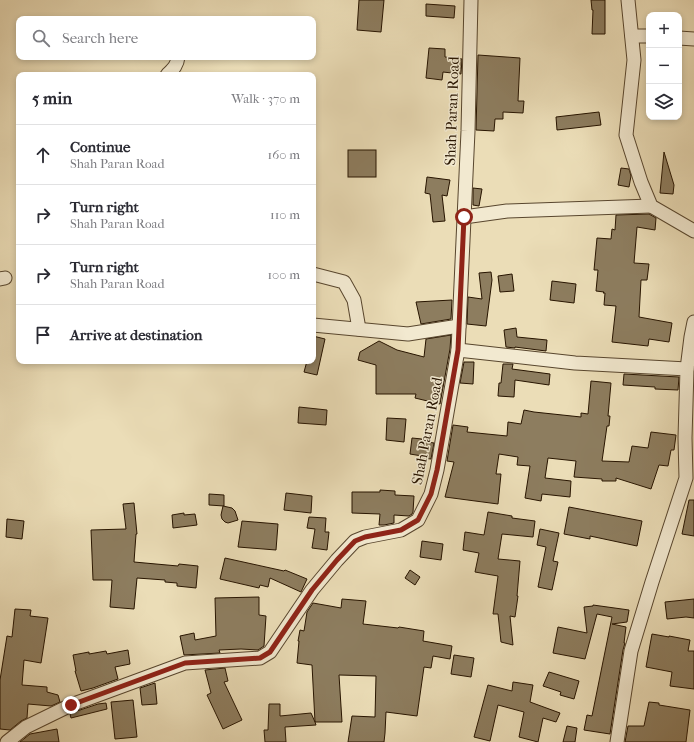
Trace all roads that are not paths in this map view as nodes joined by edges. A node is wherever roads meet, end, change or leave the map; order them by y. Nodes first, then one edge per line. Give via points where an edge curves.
1 (471, 0) edge
2 (628, 0) edge
3 (632, 36) junction
4 (646, 36) edge
5 (682, 38) edge
6 (694, 38) edge
7 (178, 60) edge
8 (170, 72) edge
9 (651, 206) junction
10 (464, 217) junction
11 (694, 231) edge
12 (316, 275) edge
13 (694, 322) edge
14 (316, 325) edge
15 (459, 326) junction
16 (359, 329) junction
17 (458, 350) junction
18 (687, 369) junction
19 (7, 742) edge
20 (617, 742) edge

1 - 10 street, Shah Paran Road
2 - 3 street
3 - 4 street
3 - 9 street via 634,60 626,135
5 - 6 street
7 - 8 street
9 - 10 street via 507,211
9 - 11 street
10 - 15 street, Shah Paran Road
12 - 16 street via 344,282 354,300
13 - 18 street
14 - 16 street
15 - 16 street via 408,334
15 - 17 street, Shah Paran Road
17 - 18 street via 575,363
17 - 19 street, Shah Paran Road via 434,482 418,520 401,530 355,541 312,590 270,652 260,658 185,663 71,705 26,728
18 - 20 street via 686,478 631,651

